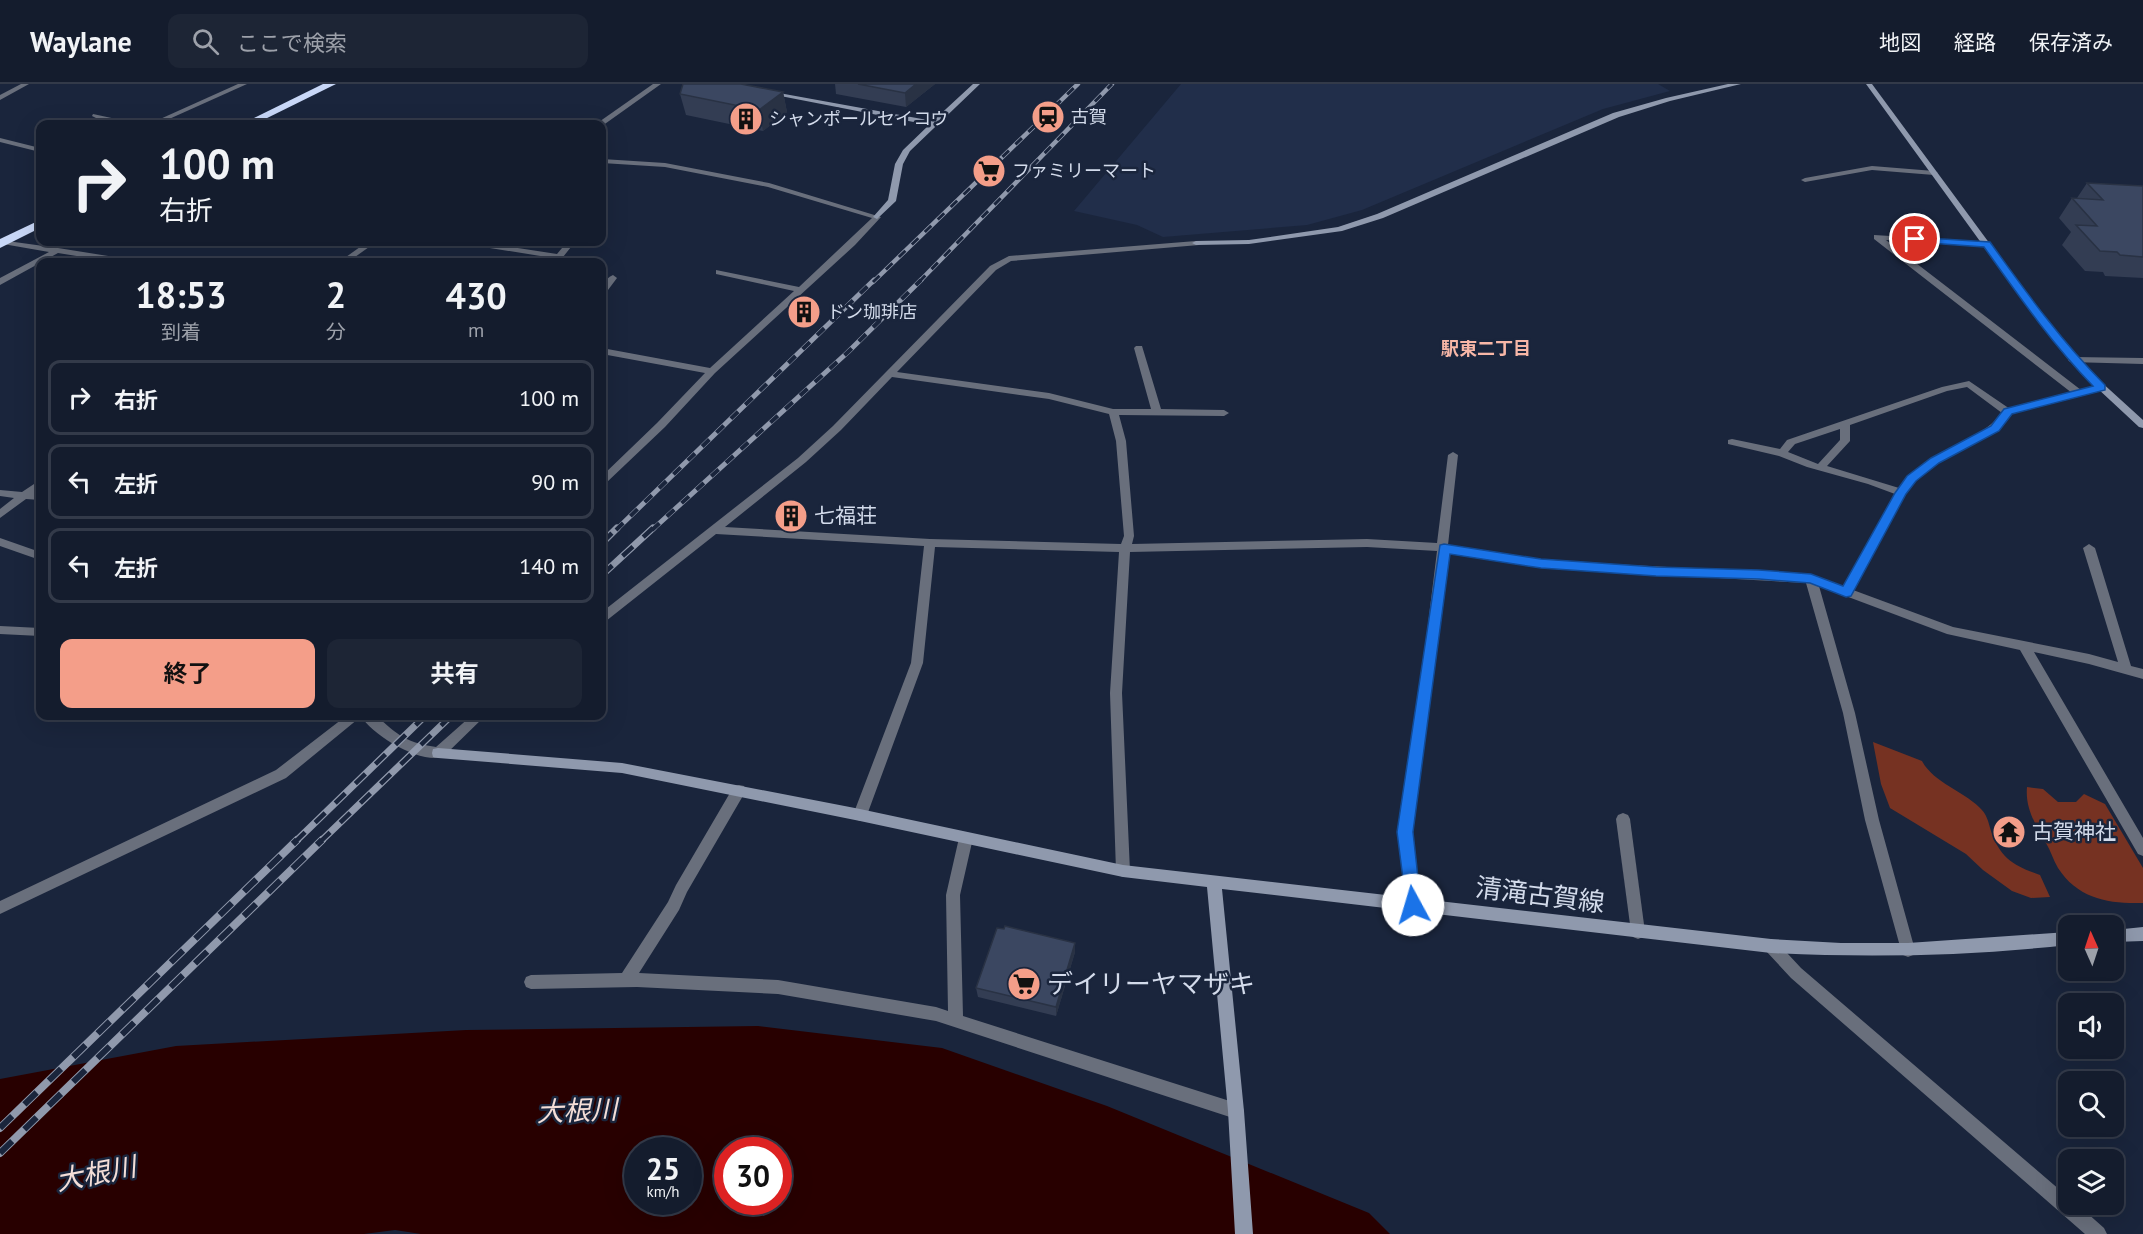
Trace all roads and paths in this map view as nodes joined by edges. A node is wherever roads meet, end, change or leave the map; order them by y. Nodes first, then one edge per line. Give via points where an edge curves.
1 (27, 84) edge
2 (244, 84) edge
3 (331, 84) edge
4 (658, 84) edge
5 (977, 84) edge
6 (1738, 84) edge
7 (1869, 84) edge
8 (758, 92) edge
9 (0, 98) edge
10 (96, 116) dead end
11 (113, 120) edge
12 (162, 120) edge
13 (255, 120) edge
14 (604, 120) edge
15 (935, 124) junction
16 (0, 140) edge
17 (36, 149) edge
18 (606, 161) edge
19 (1934, 173) junction
20 (1805, 180) dead end
21 (877, 217) junction
22 (36, 226) edge
23 (1, 243) edge
24 (1986, 244) junction
25 (366, 246) edge
26 (485, 246) edge
27 (568, 246) edge
28 (58, 250) junction
29 (44, 258) edge
30 (104, 258) edge
31 (349, 258) edge
32 (547, 258) edge
33 (559, 258) edge
34 (36, 262) edge
35 (719, 272) dead end
36 (613, 278) dead end
37 (0, 282) edge
38 (606, 287) edge
39 (801, 290) junction
40 (1139, 348) dead end
41 (606, 352) edge
42 (2073, 360) junction
43 (2143, 361) edge
44 (712, 371) junction
45 (889, 374) junction
46 (2101, 388) junction
47 (2078, 393) junction
48 (1113, 412) junction
49 (2008, 412) junction
50 (1157, 413) junction
51 (1224, 413) dead end
52 (1845, 423) junction
53 (2143, 425) edge
54 (1732, 442) dead end
55 (1782, 453) junction
56 (1453, 455) dead end
57 (1821, 467) junction
58 (606, 477) edge
59 (36, 486) edge
60 (0, 493) edge
61 (1901, 493) junction
62 (24, 495) junction
63 (36, 496) edge
64 (0, 514) edge
65 (716, 530) junction
66 (0, 542) edge
67 (930, 543) junction
68 (1125, 548) junction
69 (2089, 548) dead end
70 (1444, 549) junction
71 (36, 555) edge
72 (1811, 579) junction
73 (1846, 593) junction
74 (606, 615) edge
75 (0, 630) edge
76 (36, 633) edge
77 (2025, 647) junction
78 (2126, 669) junction
79 (2143, 674) edge
80 (349, 720) edge
81 (372, 720) edge
82 (475, 720) edge
83 (438, 753) junction
84 (739, 790) junction
85 (860, 814) junction
86 (1623, 819) dead end
87 (966, 838) junction
88 (2143, 850) edge
89 (1123, 871) junction
90 (1214, 883) junction
91 (1413, 905) junction
92 (0, 908) edge
93 (1638, 932) junction
94 (2143, 934) edge
95 (2124, 935) edge
96 (2058, 940) edge
97 (1771, 946) junction
98 (1908, 950) junction
99 (626, 980) junction
100 (531, 982) dead end
101 (956, 1020) junction
102 (1236, 1112) junction
103 (1244, 1234) edge
104 (2098, 1234) edge

1 - 9 street
2 - 12 street
3 - 13 highway
4 - 14 street
5 - 15 street
6 - 45 street via 1616,115 1380,216 1339,229 1249,242 1009,259 993,268
7 - 19 street
8 - 15 street
10 - 11 street
15 - 21 street via 907,150 899,164 892,201
16 - 17 street
18 - 21 street via 665,165 769,185
19 - 20 street via 1872,168
19 - 24 street
21 - 39 street
22 - 23 highway
23 - 28 street
24 - 42 street
24 - 47 street via 1876,237
25 - 31 street
26 - 32 street
27 - 33 street
28 - 29 street
28 - 30 street
34 - 37 street
35 - 39 street
36 - 38 street
39 - 44 street
40 - 50 street
41 - 44 street
42 - 43 street
42 - 46 street
44 - 58 street
45 - 48 street via 1049,396
45 - 65 street via 802,460
46 - 47 street
46 - 53 street
47 - 49 street
48 - 50 street
48 - 68 street via 1122,441 1129,536
49 - 52 street via 1969,384 1946,388
49 - 61 street via 1995,428 1935,460 1912,478
50 - 51 street
52 - 55 street via 1791,442
52 - 57 street via 1845,441
54 - 55 street
55 - 57 street
56 - 70 street
57 - 61 street via 1880,483
59 - 62 street
60 - 62 street
61 - 73 street
62 - 63 street
62 - 64 street
65 - 67 street
65 - 74 street
66 - 71 street
67 - 68 street
67 - 85 street via 917,663
68 - 70 street via 1367,543
68 - 89 street via 1116,693
69 - 78 street
70 - 72 street via 1541,564
70 - 91 street via 1405,832
72 - 73 street
72 - 98 street
73 - 77 street via 1951,631
75 - 76 street
77 - 78 street
77 - 88 street
78 - 79 street
80 - 92 street via 281,774
81 - 83 street via 398,743
82 - 83 street
83 - 84 street, 清滝古賀線 via 622,768
84 - 85 street, 清滝古賀線
84 - 99 street via 674,906
85 - 87 street, 清滝古賀線
86 - 93 street
87 - 89 street, 清滝古賀線
87 - 101 street via 953,895
89 - 90 street, 清滝古賀線
90 - 91 street, 清滝古賀線
90 - 102 street
91 - 93 street, 清滝古賀線
93 - 97 street, 清滝古賀線
94 - 95 street
96 - 98 street, 清滝古賀線
97 - 98 street, 清滝古賀線
97 - 104 street via 1796,973
99 - 100 street
99 - 101 street via 778,987
101 - 102 street
102 - 103 street

